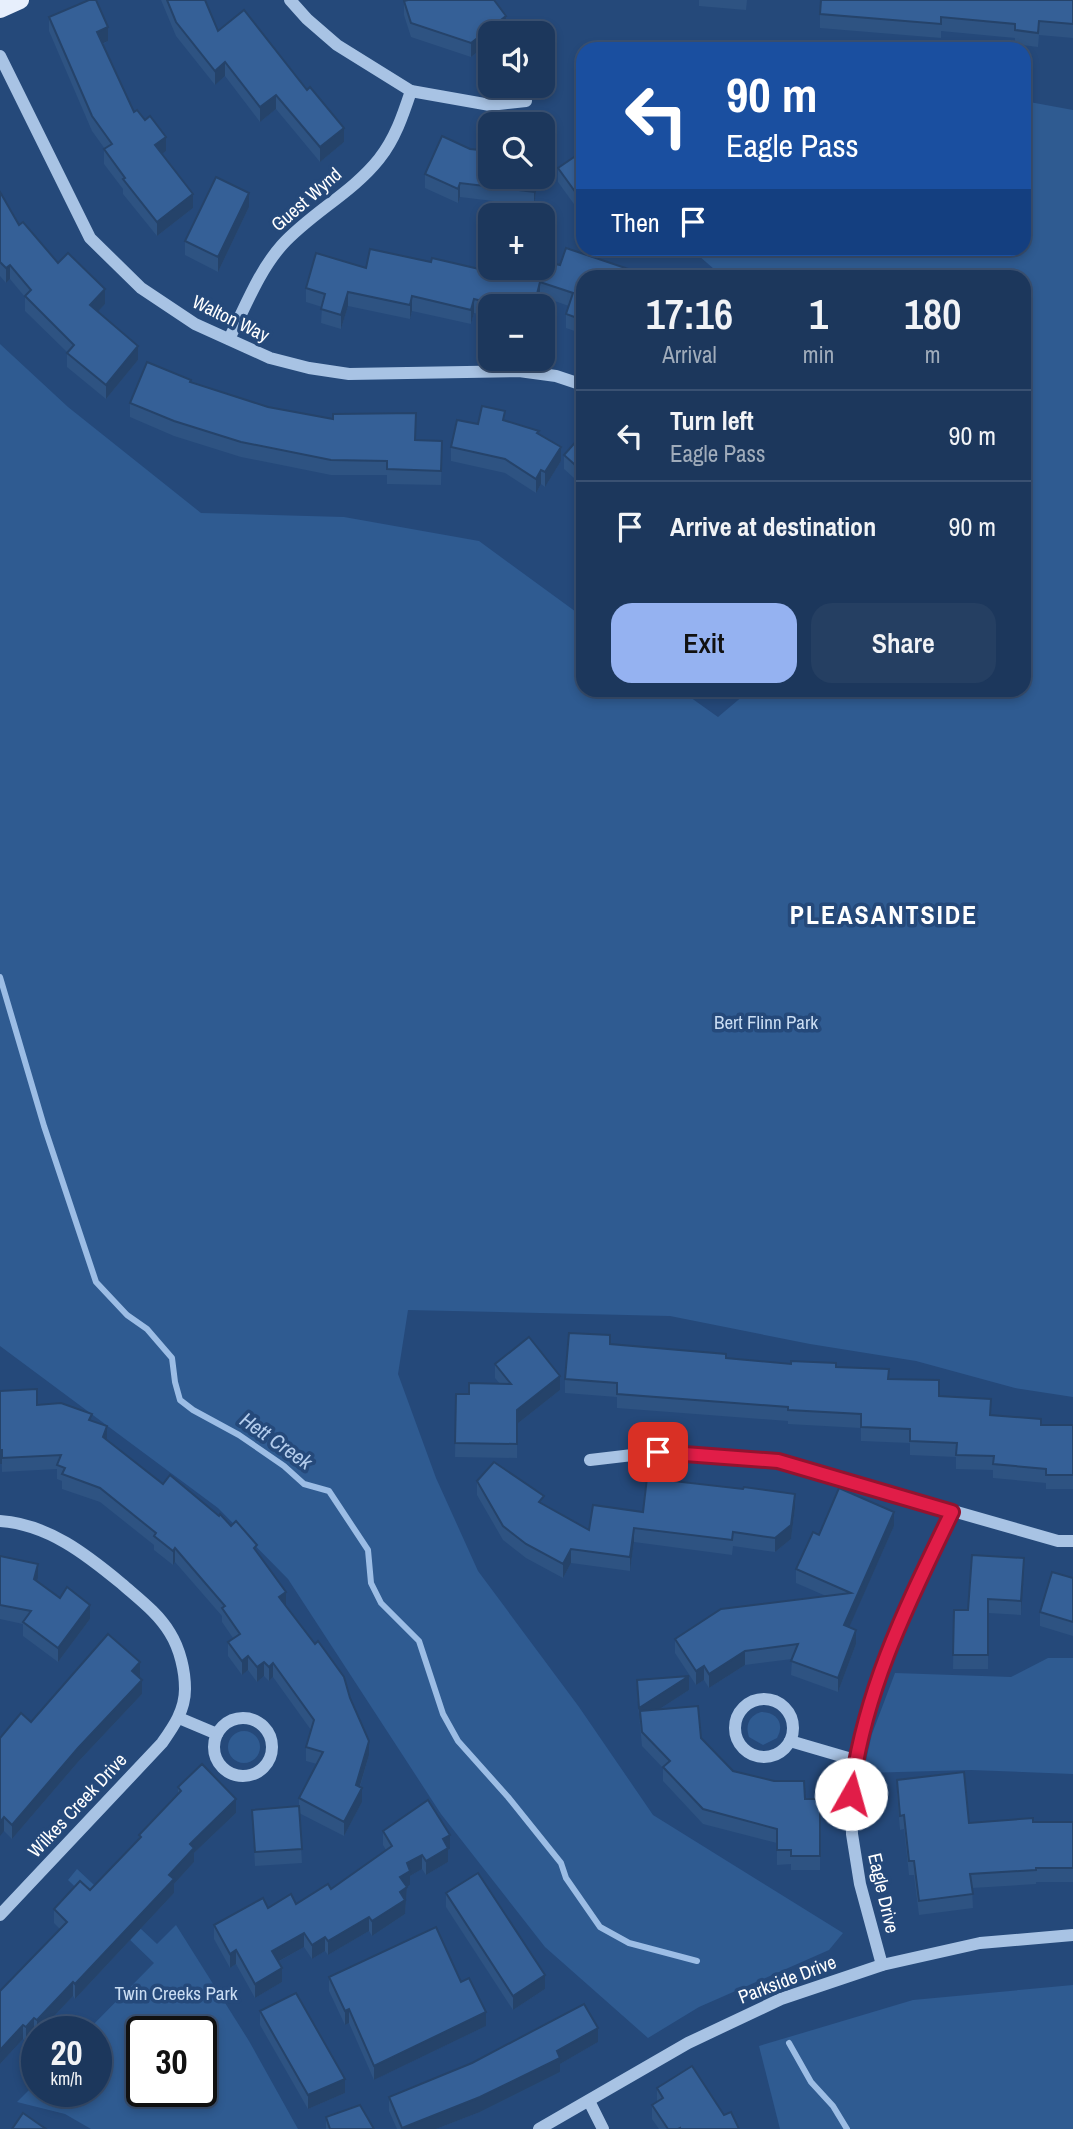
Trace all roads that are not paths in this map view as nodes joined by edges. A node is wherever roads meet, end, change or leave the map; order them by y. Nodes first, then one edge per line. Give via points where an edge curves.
1 (20, 0) edge
2 (290, 0) edge
3 (0, 9) edge
4 (0, 56) edge
5 (411, 91) junction
6 (526, 101) dead end
7 (229, 339) junction
8 (576, 383) edge
9 (590, 1460) dead end
10 (952, 1512) junction
11 (0, 1521) edge
12 (1073, 1541) edge
13 (179, 1718) junction
14 (217, 1734) junction
15 (790, 1741) junction
16 (855, 1760) junction
17 (0, 1915) edge
18 (1073, 1935) edge
19 (882, 1965) junction
20 (589, 2101) junction
21 (539, 2129) edge
22 (603, 2129) edge

1 - 3 main road
2 - 5 street via 337,45
4 - 7 street, Walton Way via 90,237 141,288 195,324
5 - 6 street via 490,105
5 - 7 street, Guest Wynd via 378,160 284,242
7 - 8 street, Walton Way via 270,358 349,374 519,371
9 - 10 street via 658,1452 778,1461
10 - 12 street
10 - 16 street, Eagle Drive via 900,1620
11 - 13 street, Wilkes Creek Drive via 65,1542 91,1558 159,1618 180,1657 186,1688
13 - 14 street
13 - 17 street, Wilkes Creek Drive via 154,1752
14 - 14 street via 214,1752 230,1773 248,1776 270,1760 270,1733 256,1720 229,1721
15 - 15 street via 793,1723 777,1702 750,1703 738,1716 736,1734 752,1755 778,1754
15 - 16 street
16 - 19 street, Eagle Drive via 852,1834
18 - 19 street, Parkside Drive via 980,1943
19 - 20 street, Parkside Drive via 752,2011
20 - 21 street, Parkside Drive
20 - 22 street

